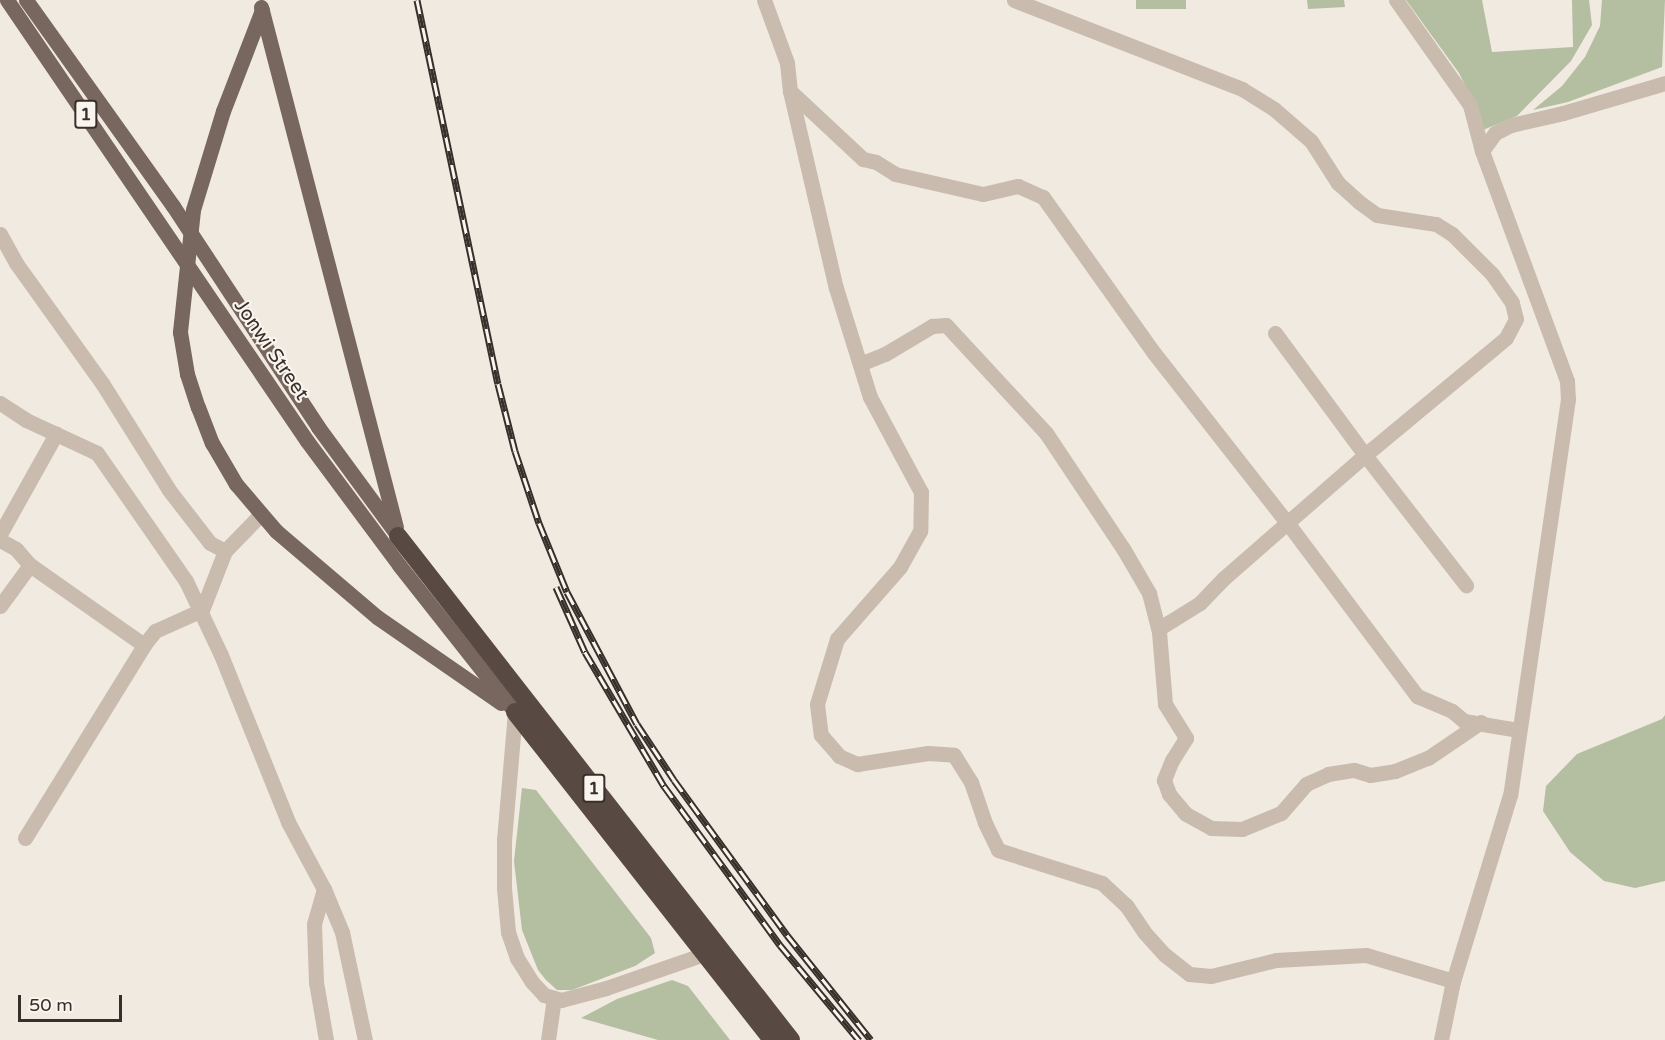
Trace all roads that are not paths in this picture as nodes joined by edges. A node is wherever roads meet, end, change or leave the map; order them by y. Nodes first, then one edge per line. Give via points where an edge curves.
1 (7, 0) edge
2 (26, 0) edge
3 (764, 0) edge
4 (1014, 0) edge
5 (1395, 0) edge
6 (260, 5) edge
7 (1665, 83) edge
8 (789, 91) junction
9 (1482, 151) junction
10 (0, 234) edge
11 (1275, 333) dead end
12 (860, 364) junction
13 (0, 403) edge
14 (56, 434) junction
15 (1365, 455) junction
16 (260, 515) junction
17 (1289, 525) junction
18 (0, 534) edge
19 (398, 536) junction
20 (0, 540) edge
21 (225, 551) junction
22 (30, 565) junction
23 (1466, 585) dead end
24 (0, 606) edge
25 (202, 610) junction
26 (1158, 629) junction
27 (144, 645) junction
28 (515, 712) junction
29 (1481, 722) junction
30 (1519, 730) junction
31 (25, 838) dead end
32 (324, 890) junction
33 (705, 954) junction
34 (1453, 981) junction
35 (554, 998) junction
36 (326, 1040) edge
37 (365, 1040) edge
38 (548, 1040) edge
39 (772, 1040) edge
40 (791, 1040) edge
41 (1441, 1040) edge

1 - 28 main road, Jonwi Street / 1 via 307,441
2 - 19 main road, Jonwi Street / 1 via 173,206 318,427
3 - 8 street via 787,63
4 - 15 street via 1242,90 1274,108 1311,141 1338,183 1359,202 1377,215 1436,224 1452,234 1492,274 1512,303 1516,319 1506,338
5 - 9 street via 1470,105
6 - 16 main road via 193,210 180,332 187,374 212,443
6 - 19 main road
7 - 9 street via 1563,114 1511,124 1495,133
8 - 12 street via 836,288
8 - 17 street via 863,159 895,174 984,194 1018,186 1043,197 1154,353
9 - 30 street via 1567,381 1568,399
10 - 21 street via 16,263 102,383 169,490 210,543
11 - 15 street
12 - 26 street via 932,326 946,325 960,337 1046,433 1149,593
12 - 34 street via 870,397 921,492 920,531 900,567 837,639 825,672 817,704 820,735 839,756 857,764 928,753 954,755 971,782 998,850 1102,883 1126,905 1165,955 1189,974 1211,976 1276,960 1366,955
13 - 14 street
14 - 18 street
14 - 25 street via 97,453 175,564
15 - 17 street
15 - 23 street
16 - 21 street
16 - 28 main road via 377,617
17 - 26 street via 1200,603
17 - 29 street via 1417,696 1452,711 1464,721
19 - 40 highway, 1
20 - 22 street via 16,549
21 - 25 street
22 - 24 street
22 - 27 street
25 - 27 street via 155,632
25 - 32 street via 288,822
26 - 29 street via 1166,704 1186,738 1164,780 1169,794 1186,814 1210,828 1242,829 1281,813 1306,784 1328,774 1395,771 1428,758
27 - 31 street
28 - 33 highway, 1
28 - 35 street via 504,840 508,932 517,958 532,982 544,995
29 - 30 street
30 - 34 street via 1510,795
32 - 36 street via 314,924 316,982
32 - 37 street via 342,932
33 - 35 street via 606,988 561,1000
33 - 39 highway, 1
34 - 41 street
35 - 38 street

